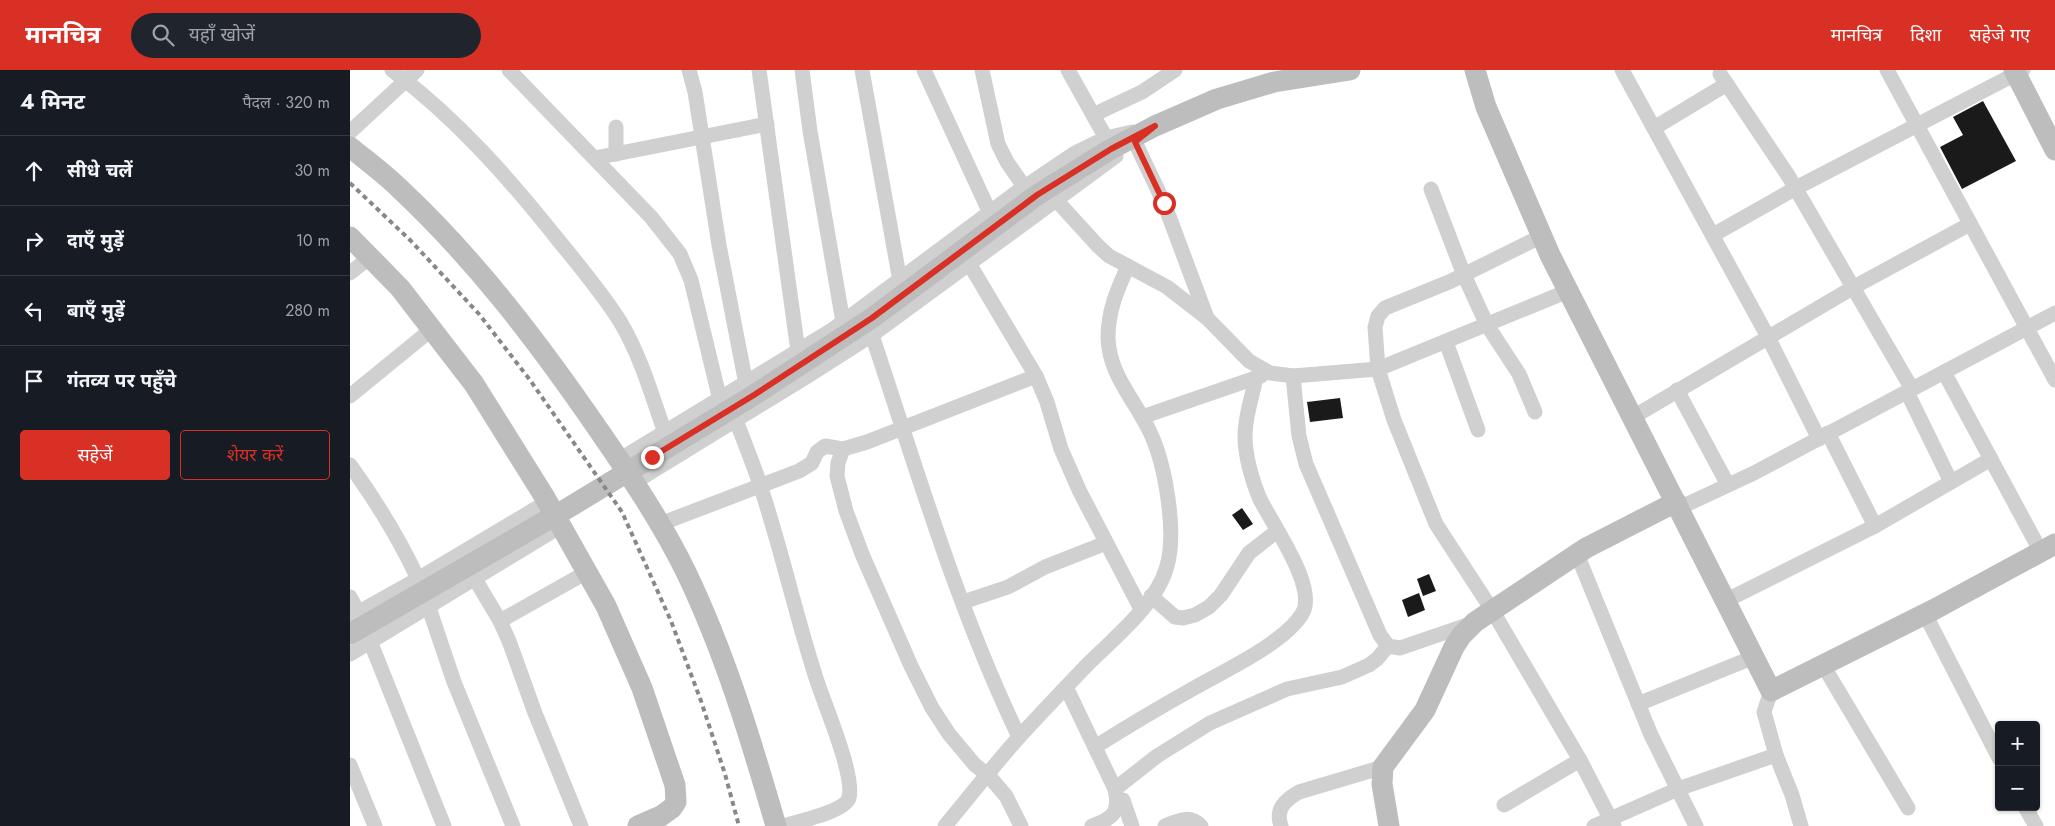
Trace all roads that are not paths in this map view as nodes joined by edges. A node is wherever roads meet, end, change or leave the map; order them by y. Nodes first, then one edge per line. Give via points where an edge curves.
1 (392, 70) edge
2 (508, 70) edge
3 (689, 70) edge
4 (759, 70) edge
5 (802, 70) edge
6 (862, 70) edge
7 (924, 70) edge
8 (982, 70) edge
9 (1068, 70) edge
10 (1175, 70) edge
11 (1350, 70) edge
12 (1475, 70) edge
13 (1622, 70) edge
14 (1887, 70) edge
15 (2018, 71) edge
16 (1723, 74) edge
17 (411, 75) edge
18 (1093, 115) junction
19 (767, 124) junction
20 (1155, 126) junction
21 (1916, 126) junction
22 (616, 128) dead end
23 (1654, 128) junction
24 (350, 132) edge
25 (703, 136) junction
26 (1106, 138) junction
27 (1135, 142) junction
28 (350, 147) edge
29 (2055, 150) edge
30 (616, 154) junction
31 (595, 158) junction
32 (1796, 188) junction
33 (1431, 189) dead end
34 (1039, 194) junction
35 (990, 213) junction
36 (1970, 224) junction
37 (1713, 235) junction
38 (1542, 236) junction
39 (350, 237) edge
40 (370, 257) junction
41 (970, 265) junction
42 (1128, 266) junction
43 (350, 273) edge
44 (1464, 275) junction
45 (900, 281) junction
46 (1854, 287) junction
47 (1568, 290) junction
48 (2055, 313) edge
49 (1207, 318) junction
50 (843, 322) junction
51 (1487, 325) junction
52 (2027, 328) junction
53 (432, 329) junction
54 (872, 335) junction
55 (1768, 338) junction
56 (1446, 342) junction
57 (798, 351) junction
58 (1378, 369) junction
59 (1944, 372) junction
60 (1036, 376) junction
61 (1263, 376) junction
62 (1293, 376) junction
63 (2055, 380) edge
64 (746, 384) junction
65 (1677, 390) junction
66 (1909, 390) junction
67 (350, 396) edge
68 (720, 400) junction
69 (1535, 412) dead end
70 (1633, 416) junction
71 (1142, 417) junction
72 (736, 420) junction
73 (902, 428) junction
74 (1478, 430) dead end
75 (665, 433) junction
76 (1824, 436) junction
77 (843, 449) junction
78 (1991, 459) junction
79 (619, 460) junction
80 (350, 465) edge
81 (1951, 482) junction
82 (633, 483) junction
83 (1728, 485) junction
84 (761, 486) junction
85 (547, 502) junction
86 (1677, 505) junction
87 (660, 524) junction
88 (561, 526) junction
89 (1874, 526) junction
90 (1277, 531) junction
91 (1106, 543) junction
92 (2048, 548) edge
93 (1577, 554) junction
94 (588, 572) junction
95 (418, 579) junction
96 (475, 579) junction
97 (1151, 596) junction
98 (350, 597) edge
99 (1726, 601) junction
100 (963, 602) junction
101 (428, 605) junction
102 (1141, 610) junction
103 (354, 614) edge
104 (1925, 614) junction
105 (1484, 616) junction
106 (500, 621) junction
107 (350, 634) edge
108 (370, 641) junction
109 (1388, 646) junction
110 (350, 654) edge
111 (1754, 657) junction
112 (1823, 665) junction
113 (1066, 687) junction
114 (1771, 691) junction
115 (1638, 704) junction
116 (1020, 737) junction
117 (1095, 747) junction
118 (1995, 750) edge
119 (1776, 755) junction
120 (1580, 760) junction
121 (350, 765) edge
122 (1383, 767) junction
123 (988, 775) junction
124 (1678, 789) junction
125 (1119, 795) junction
126 (1504, 806) dead end
127 (1908, 808) dead end
128 (2027, 811) edge
129 (1612, 822) edge
130 (375, 826) edge
131 (444, 826) edge
132 (513, 826) edge
133 (581, 826) edge
134 (638, 826) edge
135 (776, 826) edge
136 (784, 826) edge
137 (945, 826) edge
138 (1021, 826) edge
139 (1092, 826) edge
140 (1132, 826) edge
141 (1165, 826) edge
142 (1200, 826) edge
143 (1281, 826) edge
144 (1389, 826) edge
145 (1594, 826) edge
146 (1696, 826) edge
147 (1801, 826) edge
148 (2036, 826) edge

1 - 17 street
2 - 31 street
3 - 25 street
4 - 19 street
5 - 50 street
6 - 45 street
7 - 35 street
8 - 34 street via 998,144 1007,162
9 - 18 street
10 - 18 street via 1142,92
11 - 20 street via 1274,82 1217,99
12 - 38 street via 1486,107
13 - 23 street
14 - 21 street
15 - 21 street
15 - 29 street
16 - 23 street
16 - 32 street
17 - 24 street
17 - 75 street via 511,180 597,288 636,354
18 - 26 street
19 - 25 street
19 - 57 street
20 - 26 street
20 - 27 street
20 - 34 street
21 - 32 street
21 - 36 street
22 - 30 street
23 - 37 street
25 - 30 street
25 - 64 street via 719,245
26 - 34 street via 1075,153
27 - 34 street
27 - 49 street via 1164,203
28 - 79 street via 400,189 471,262 566,383
30 - 31 street
31 - 68 street via 651,217 680,254 691,280
32 - 37 street
32 - 46 street
33 - 44 street
34 - 35 street
34 - 41 street
34 - 42 street via 1109,256
34 - 107 street via 872,318 812,358 568,508
35 - 45 street
36 - 46 street
36 - 52 street
37 - 55 street
38 - 44 street
38 - 47 street
39 - 40 street
40 - 43 street
40 - 53 street via 400,288
41 - 54 street
41 - 60 street
42 - 49 street via 1167,287
42 - 71 street via 1114,296 1108,338 1114,369
44 - 51 street
44 - 58 street via 1385,308 1375,327
45 - 50 street
46 - 55 street
46 - 66 street
47 - 51 street
47 - 70 street
48 - 52 street
49 - 61 street
50 - 57 street
51 - 56 street
51 - 69 street via 1519,374
52 - 59 street
52 - 63 street
53 - 67 street
53 - 85 street via 474,384
54 - 72 street
54 - 73 street
55 - 65 street
55 - 76 street
56 - 58 street
56 - 74 street
57 - 64 street
58 - 62 street
58 - 105 street via 1394,420 1436,524
59 - 66 street
59 - 78 street
60 - 73 street
60 - 91 street via 1060,449
61 - 62 street
61 - 71 street
61 - 90 street via 1245,429 1246,449 1259,497
62 - 109 street via 1299,436 1306,464 1374,623
64 - 68 street
65 - 70 street
65 - 83 street
66 - 76 street
66 - 81 street
68 - 75 street
70 - 86 street
71 - 97 street via 1162,469 1171,536 1167,567
72 - 82 street
72 - 84 street
73 - 77 street
73 - 100 street
75 - 79 street
76 - 83 street
76 - 89 street
77 - 84 street via 821,448 808,466
77 - 123 street via 837,476 846,511 911,666 949,734 975,765
78 - 81 street
78 - 92 street
79 - 82 street
80 - 95 street via 382,511
81 - 89 street
82 - 87 street
83 - 86 street
84 - 87 street
84 - 136 street via 850,790 844,805
85 - 88 street
85 - 95 street
86 - 93 street
86 - 99 street
87 - 135 street via 686,571 712,633 754,751
88 - 94 street
88 - 96 street
89 - 99 street
90 - 97 street via 1249,553 1209,608 1195,615 1175,617
90 - 117 street via 1302,579 1307,604 1303,614 1251,658
91 - 100 street via 1008,587
91 - 102 street
92 - 104 street
93 - 105 street
93 - 115 street
94 - 106 street
94 - 134 street via 642,688 675,785 676,802 672,808
95 - 103 street
96 - 101 street
96 - 106 street
97 - 102 street
98 - 103 street
99 - 111 street
100 - 116 street
101 - 108 street
101 - 132 street via 454,682
102 - 113 street
104 - 112 street
104 - 118 street
105 - 109 street via 1400,648
105 - 120 street
105 - 122 street via 1461,636 1424,710
106 - 133 street
108 - 110 street
108 - 131 street
109 - 125 street via 1369,665 1342,677 1288,689 1210,724 1157,756
111 - 114 street
111 - 115 street
112 - 114 street
112 - 127 street
113 - 116 street
113 - 117 street
114 - 119 street via 1764,712
115 - 124 street
116 - 123 street
117 - 125 street
119 - 124 street
119 - 147 street
120 - 126 street
120 - 129 street
121 - 130 street
122 - 143 street via 1293,796 1280,808
122 - 144 street via 1382,784
123 - 137 street
123 - 138 street via 1006,796
124 - 129 street
124 - 146 street
125 - 139 street via 1115,812 1107,820
125 - 140 street
128 - 148 street
129 - 145 street
141 - 142 street via 1190,818

